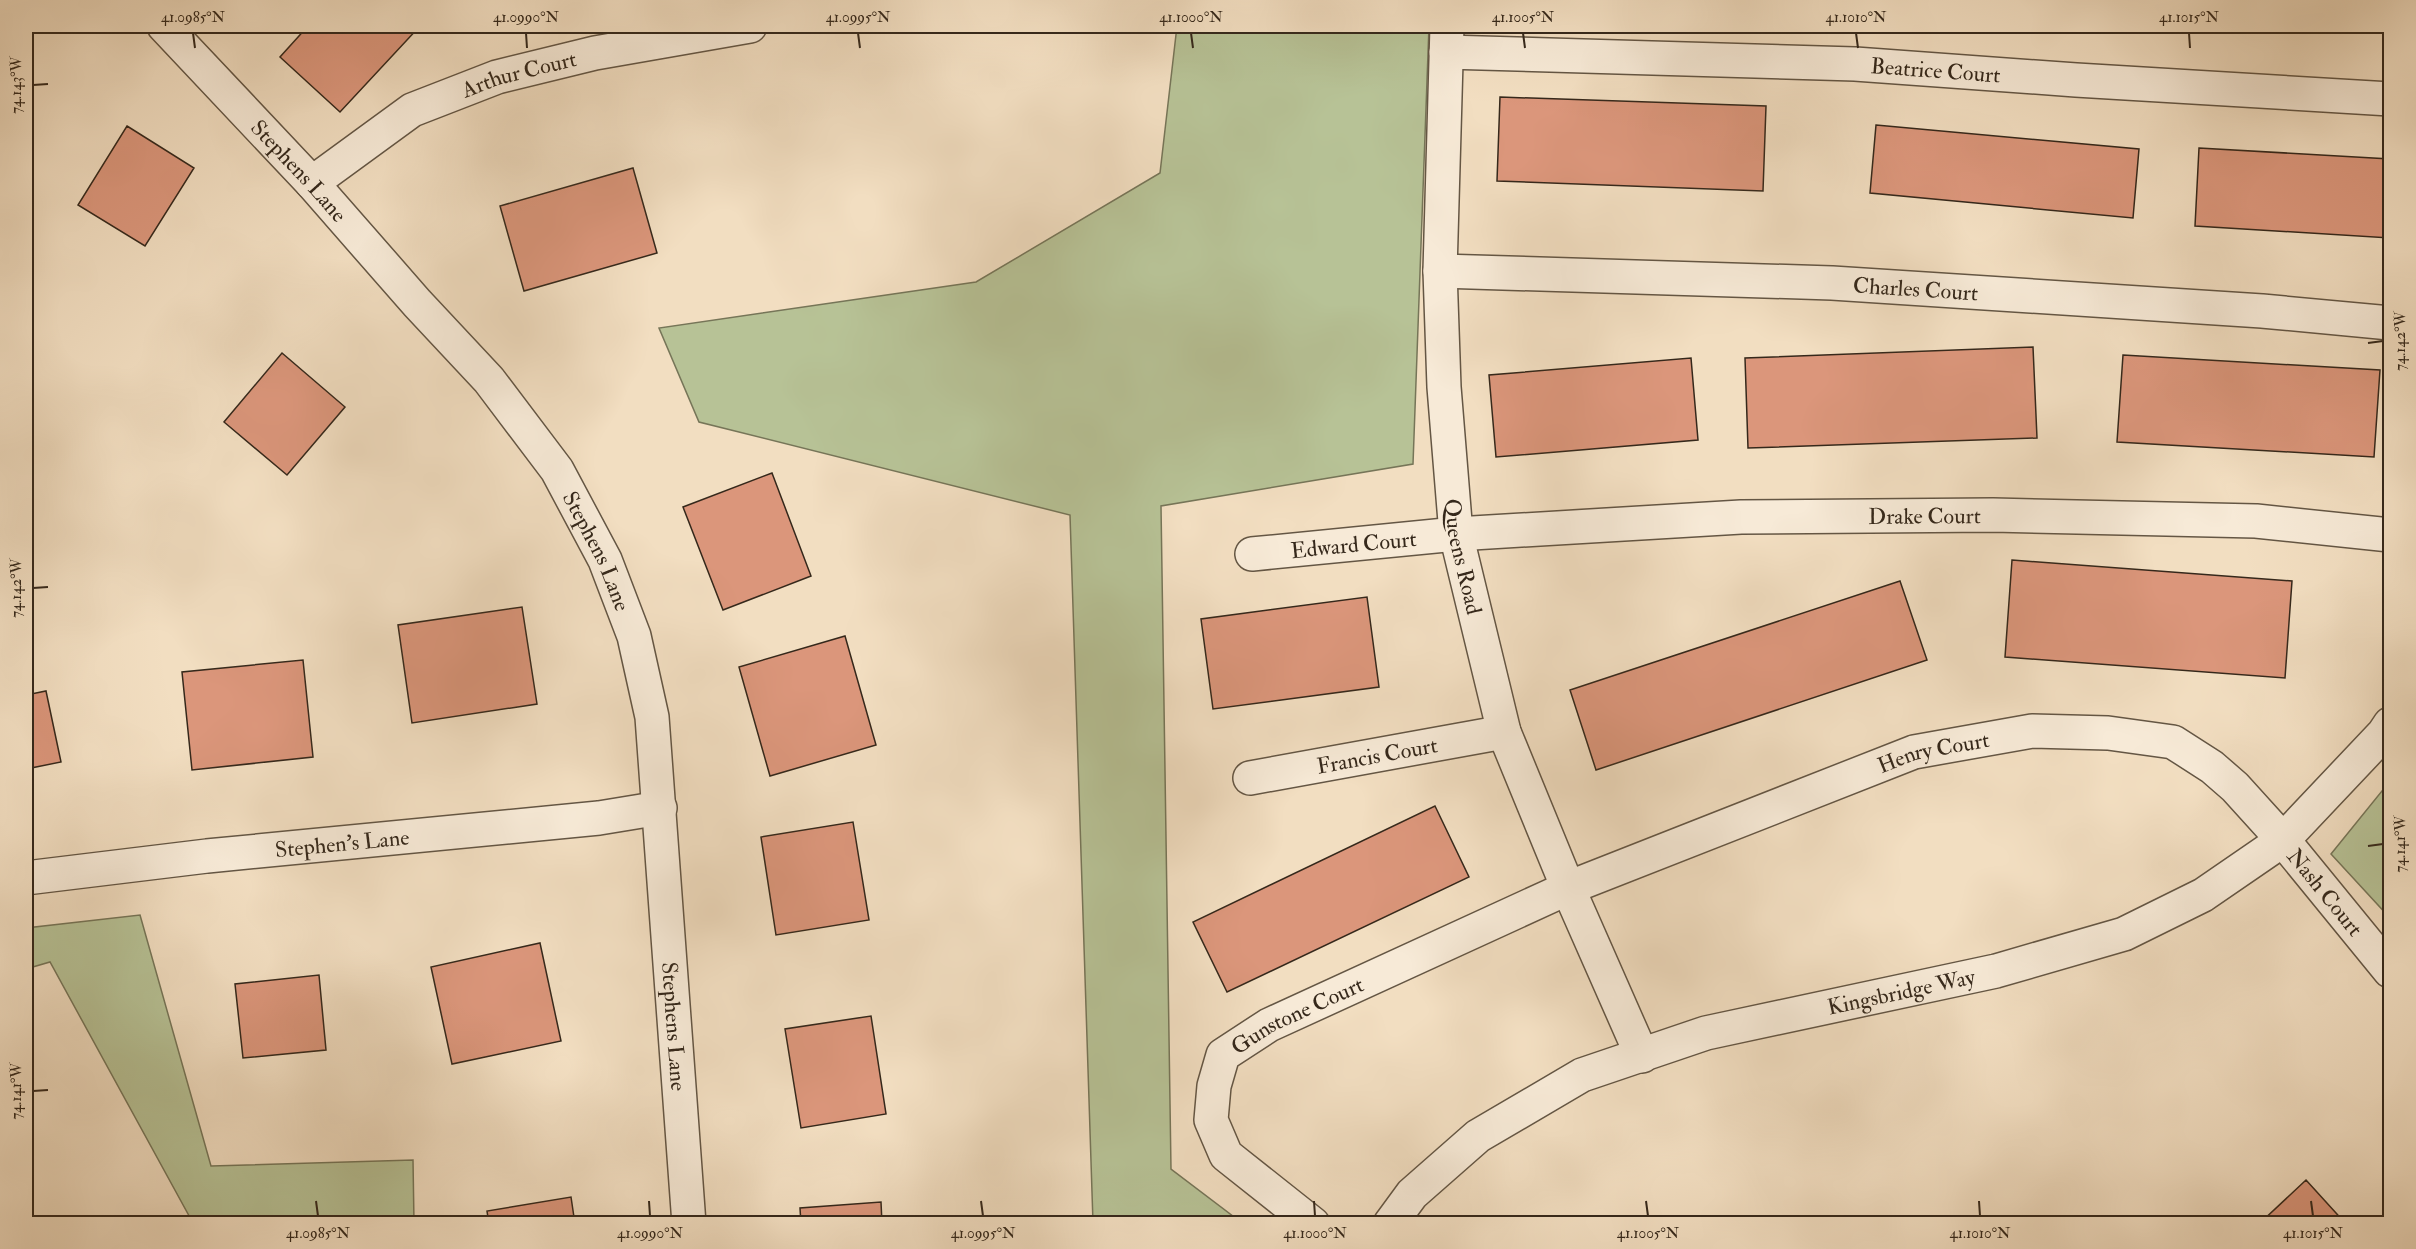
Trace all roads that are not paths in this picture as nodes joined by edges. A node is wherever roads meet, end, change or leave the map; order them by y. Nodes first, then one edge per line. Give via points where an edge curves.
1 (165, 26) edge
2 (750, 26) edge
3 (1447, 39) edge
4 (2391, 99) edge
5 (312, 183) junction
6 (1440, 271) junction
7 (2391, 323) edge
8 (1456, 534) junction
9 (2391, 535) edge
10 (1252, 554) dead end
11 (2391, 723) edge
12 (1504, 732) junction
13 (1250, 778) dead end
14 (660, 808) junction
15 (2283, 840) junction
16 (26, 878) edge
17 (1568, 888) junction
18 (2391, 971) edge
19 (1642, 1056) junction
20 (689, 1224) edge
21 (1313, 1224) edge
22 (1390, 1224) edge

1 - 5 street, Stephens Lane
2 - 5 street, Arthur Court via 595,53 497,77 412,110
3 - 4 street, Beatrice Court
3 - 6 street, Queens Road
5 - 14 street, Stephens Lane via 489,380 557,470 604,560 634,636 652,717
6 - 7 street, Charles Court via 1832,283
6 - 8 street, Queens Road via 1444,387
8 - 9 street, Drake Court via 1741,517 1993,515 2256,521
8 - 10 street, Edward Court
8 - 12 street, Queens Road
11 - 15 street, Kingsbridge Way
12 - 13 street, Francis Court
12 - 17 street, Queens Road
14 - 16 street, Stephen's Lane via 599,818 207,856
14 - 20 street, Stephens Lane
15 - 17 street, Henry Court via 2235,787 2173,742 2032,731 1914,752
15 - 18 street, Nash Court
15 - 19 street, Kingsbridge Way via 2203,896 2124,934 1996,971 1706,1033
17 - 19 street, Queens Road
17 - 21 street, Gunstone Court via 1269,1025 1223,1055 1212,1120 1226,1155
19 - 22 street, Kingsbridge Way via 1582,1075 1478,1136 1412,1194

